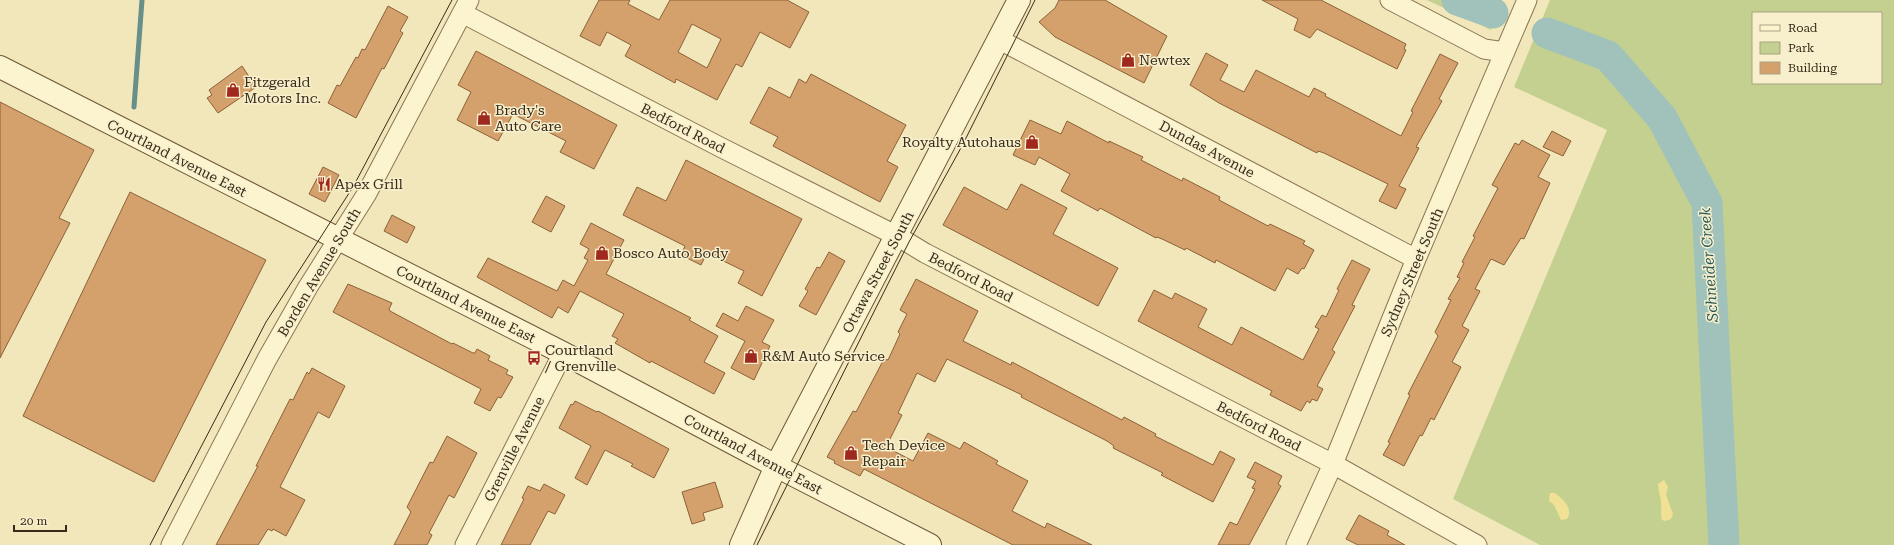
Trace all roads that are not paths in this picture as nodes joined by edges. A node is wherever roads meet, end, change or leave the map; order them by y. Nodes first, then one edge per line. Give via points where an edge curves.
1 (1019, 0) edge
2 (1390, 0) edge
3 (1527, 0) edge
4 (466, 6) edge
5 (998, 39) junction
6 (1505, 52) junction
7 (0, 67) edge
8 (897, 236) junction
9 (338, 240) junction
10 (1416, 259) junction
11 (563, 353) junction
12 (1333, 464) junction
13 (776, 466) junction
14 (171, 545) edge
15 (465, 545) edge
16 (741, 545) edge
17 (930, 545) edge
18 (1296, 545) edge
19 (1478, 545) edge

1 - 5 main road, Ottawa Street South
2 - 6 street via 1484,49
3 - 6 street, Sydney Street South
4 - 8 street, Bedford Road via 722,148
4 - 9 street, Borden Avenue South via 366,195
5 - 8 main road, Ottawa Street South
5 - 10 street, Dundas Avenue
6 - 10 street, Sydney Street South
7 - 9 main road, Courtland Avenue East
8 - 12 street, Bedford Road via 925,253
8 - 13 main road, Ottawa Street South
9 - 11 main road, Courtland Avenue East
9 - 14 street, Borden Avenue South via 267,359
10 - 12 street, Sydney Street South
11 - 13 main road, Courtland Avenue East
11 - 15 street, Grenville Avenue
12 - 18 street, Sydney Street South
12 - 19 street, Bedford Road
13 - 16 main road, Ottawa Street South
13 - 17 main road, Courtland Avenue East

